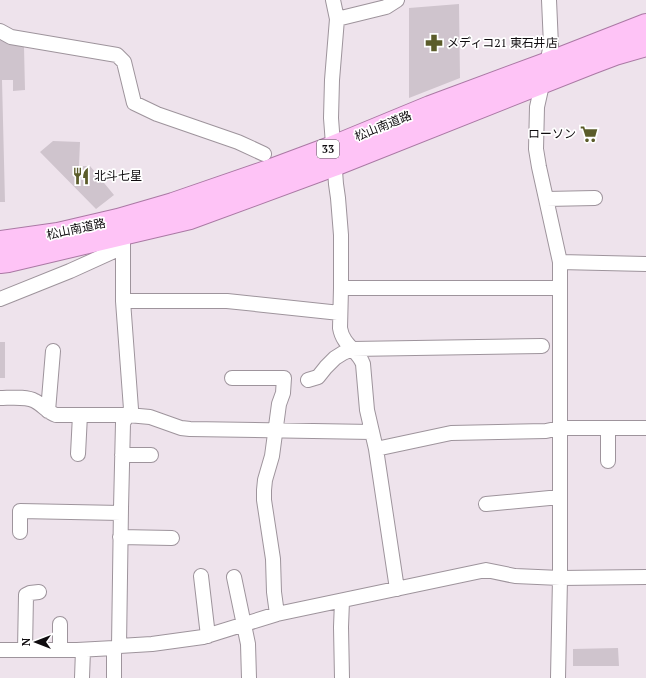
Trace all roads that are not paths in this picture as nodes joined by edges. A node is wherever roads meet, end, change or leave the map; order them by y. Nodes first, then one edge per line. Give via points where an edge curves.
1 (333, 0) edge
2 (397, 0) edge
3 (548, 0) edge
4 (337, 18) junction
5 (646, 25) edge
6 (0, 31) edge
7 (646, 44) edge
8 (544, 74) junction
9 (264, 154) dead end
10 (333, 156) junction
11 (595, 198) dead end
12 (546, 199) junction
13 (121, 234) junction
14 (0, 242) edge
15 (0, 262) edge
16 (560, 262) junction
17 (646, 264) edge
18 (341, 288) junction
19 (560, 288) junction
20 (0, 299) edge
21 (123, 301) junction
22 (340, 313) junction
23 (542, 346) dead end
24 (352, 350) junction
25 (53, 351) dead end
26 (232, 378) dead end
27 (308, 380) dead end
28 (0, 398) edge
29 (48, 411) junction
30 (80, 415) junction
31 (128, 415) junction
32 (560, 428) junction
33 (608, 428) junction
34 (646, 428) edge
35 (276, 430) junction
36 (372, 432) junction
37 (376, 449) junction
38 (78, 454) dead end
39 (122, 455) junction
40 (151, 455) dead end
41 (608, 461) dead end
42 (560, 497) junction
43 (486, 504) dead end
44 (120, 513) junction
45 (20, 532) dead end
46 (120, 538) junction
47 (172, 538) dead end
48 (201, 576) dead end
49 (234, 577) dead end
50 (646, 577) edge
51 (560, 578) junction
52 (397, 589) junction
53 (38, 592) dead end
54 (342, 601) junction
55 (277, 614) junction
56 (60, 624) dead end
57 (244, 624) junction
58 (208, 636) junction
59 (117, 647) junction
60 (0, 650) edge
61 (25, 650) junction
62 (60, 650) junction
63 (83, 650) junction
64 (82, 678) edge
65 (114, 678) edge
66 (248, 678) edge
67 (342, 678) edge
68 (558, 678) edge

1 - 4 street
2 - 4 street via 386,7
3 - 8 street via 551,45
4 - 10 street via 331,99
5 - 8 highway, 松山南道路 / 33
6 - 9 street via 11,37 117,55 124,62 134,103
7 - 8 highway, 松山南道路 / 33 via 603,59
8 - 10 highway, 松山南道路 / 33 via 430,107
8 - 12 street via 537,106 536,149
10 - 13 highway, 松山南道路 / 33 via 266,172 195,197
10 - 18 street via 341,235
11 - 12 street
12 - 16 street
13 - 14 highway, 松山南道路 / 33 via 58,234
13 - 15 highway, 松山南道路 / 33
13 - 20 street via 70,271
13 - 21 street
16 - 17 street
16 - 19 street
18 - 19 street
18 - 22 street
19 - 32 street
21 - 22 street via 227,301
21 - 31 street via 131,409
22 - 24 street via 341,334
23 - 24 street
24 - 27 street via 335,358 318,377
24 - 36 street via 363,364 367,410
25 - 29 street
26 - 35 street via 284,378
28 - 29 street via 34,400
29 - 30 street via 56,415
30 - 31 street
30 - 38 street
31 - 35 street via 150,417 186,428
31 - 39 street via 123,423
32 - 33 street
32 - 37 street via 546,431 451,433
32 - 42 street
33 - 34 street
33 - 41 street
35 - 36 street
35 - 55 street via 265,480 264,500 274,559
36 - 37 street
37 - 52 street
39 - 40 street
39 - 44 street
42 - 43 street
42 - 51 street
44 - 45 street via 20,512
44 - 46 street
46 - 47 street
46 - 59 street
48 - 58 street
49 - 57 street
50 - 51 street
51 - 52 street via 515,576 486,570
51 - 68 street
52 - 54 street
53 - 61 street via 26,595
54 - 55 street
54 - 67 street
55 - 57 street
56 - 62 street
57 - 58 street
57 - 66 street via 248,644
58 - 59 street
59 - 63 street
59 - 65 street
60 - 61 street
61 - 62 street
62 - 63 street
63 - 64 street

